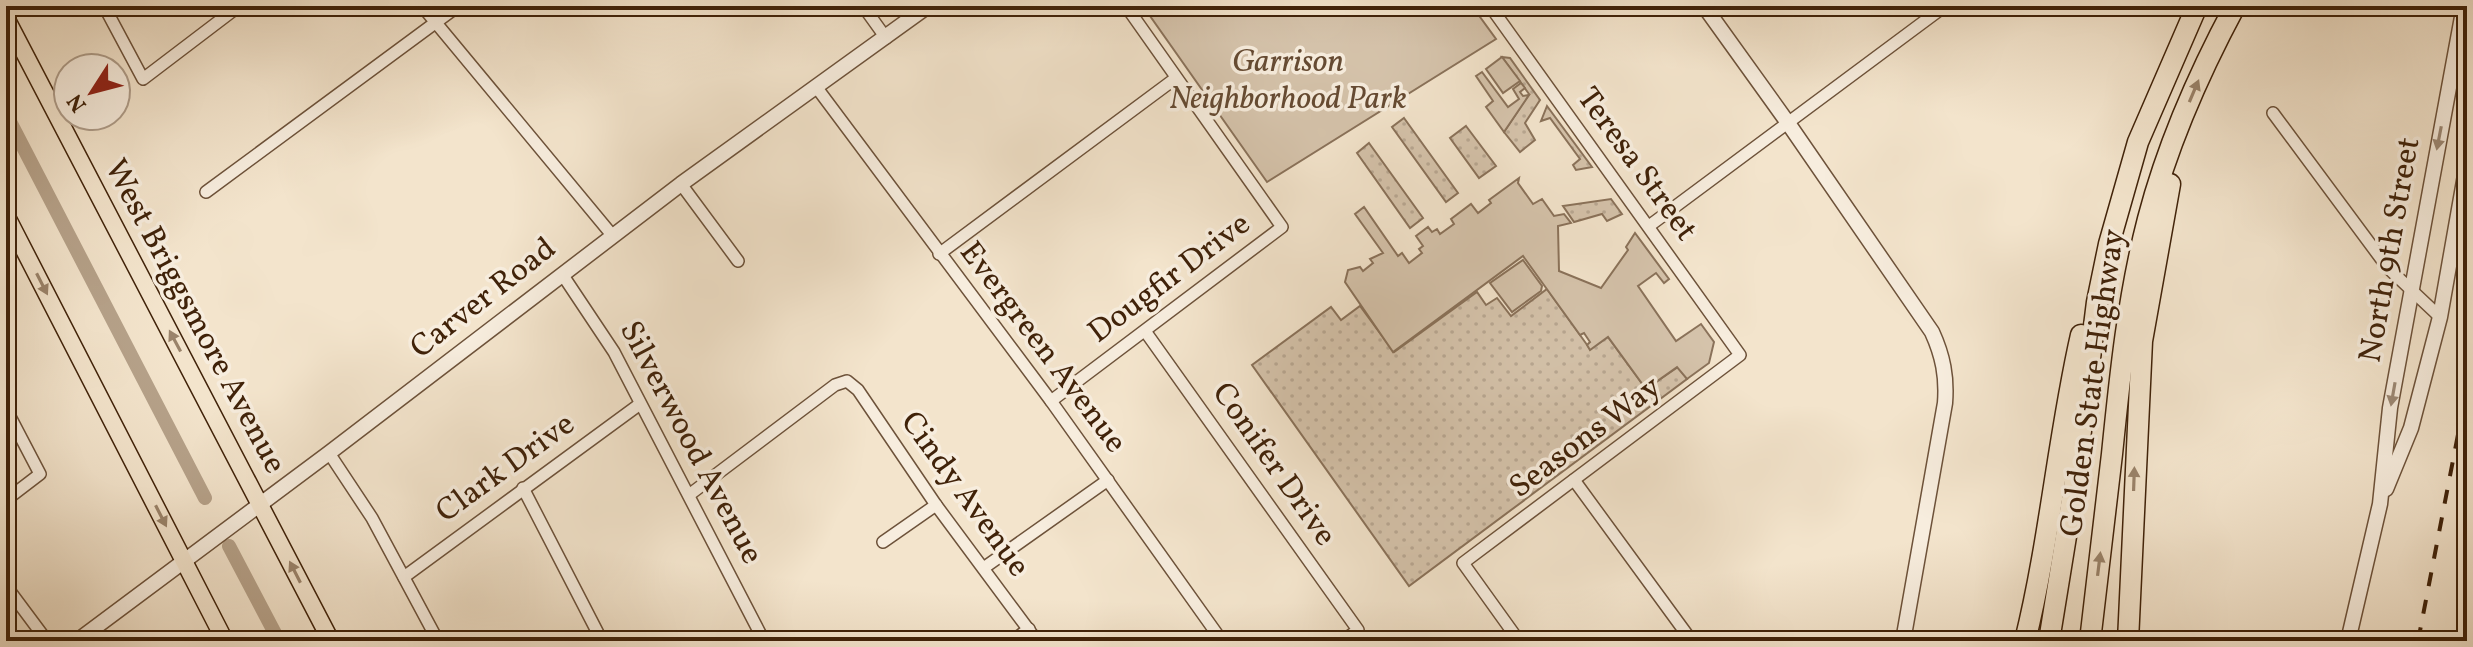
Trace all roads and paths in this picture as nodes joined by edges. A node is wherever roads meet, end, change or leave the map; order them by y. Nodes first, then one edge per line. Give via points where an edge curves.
1 (104, 6) edge
2 (239, 6) edge
3 (422, 6) edge
4 (458, 6) edge
5 (863, 6) edge
6 (928, 6) edge
7 (1126, 6) edge
8 (1490, 6) edge
9 (1704, 6) edge
10 (1945, 6) edge
11 (2197, 6) edge
12 (2235, 6) edge
13 (2464, 6) edge
14 (6, 18) edge
15 (435, 23) junction
16 (886, 38) junction
17 (1176, 78) junction
18 (817, 88) junction
19 (2273, 113) dead end
20 (1788, 123) junction
21 (2179, 125) junction
22 (2467, 164) edge
23 (681, 184) junction
24 (206, 192) dead end
25 (2122, 193) junction
26 (6, 215) edge
27 (1649, 226) junction
28 (612, 235) junction
29 (939, 254) junction
30 (738, 261) dead end
31 (562, 274) junction
32 (2411, 290) junction
33 (2440, 317) junction
34 (1145, 331) junction
35 (1740, 355) joint
36 (1051, 401) junction
37 (640, 404) junction
38 (6, 409) edge
39 (329, 453) junction
40 (1108, 480) junction
41 (1574, 480) junction
42 (523, 488) junction
43 (689, 495) junction
44 (6, 500) edge
45 (2380, 504) junction
46 (261, 505) junction
47 (936, 505) junction
48 (883, 542) dead end
49 (184, 561) junction
50 (985, 567) junction
51 (404, 577) junction
52 (6, 586) edge
53 (1029, 629) junction
54 (1691, 640) edge
55 (47, 641) edge
56 (77, 641) edge
57 (225, 641) edge
58 (331, 641) edge
59 (438, 641) edge
60 (602, 641) edge
61 (764, 641) edge
62 (1012, 641) edge
63 (1037, 641) edge
64 (1222, 641) edge
65 (1343, 641) edge
66 (1519, 641) edge
67 (1903, 641) edge
68 (2025, 641) edge
69 (2049, 641) edge
70 (2090, 641) edge
71 (2128, 641) edge
72 (2348, 641) edge

1 - 2 street via 143,79
3 - 15 street
4 - 15 street
5 - 16 street
6 - 16 street, Carver Road
7 - 17 street
8 - 27 street, Teresa Street
9 - 20 street
10 - 20 street
11 - 25 highway, Golden State Highway
21 -> 12 highway, Golden State Highway
13 -> 32 street, North 9th Street
46 -> 14 main road, West Briggsmore Avenue
15 - 24 street
15 - 28 street
16 - 18 street, Carver Road
17 - 29 street
17 - 34 street, Dougfir Drive via 1282,227
18 - 23 street, Carver Road
18 - 29 street, Evergreen Avenue
19 - 32 street via 2388,268
20 - 27 street
20 - 67 street via 1932,332 1944,365 1945,403
70 -> 21 highway, Golden State Highway via 2132,287 2148,217
71 -> 21 highway via 2142,341
22 - 33 street, North 9th Street
23 - 28 street, Carver Road
23 - 30 street
25 - 68 highway via 2069,388
25 - 69 highway, Golden State Highway via 2097,302
26 -> 49 main road
27 - 35 street, Teresa Street
28 - 31 street, Carver Road
29 - 36 street, Evergreen Avenue
31 - 37 street, Silverwood Avenue via 614,352
31 - 39 street, Carver Road
32 - 33 street
32 -> 45 street, North 9th Street
33 - 45 street, North 9th Street via 2411,428
34 - 36 street, Dougfir Drive
34 - 65 street, Conifer Drive via 1358,630
35 - 41 street, Seasons Way
36 - 40 street, Evergreen Avenue
37 - 42 street, Clark Drive
37 - 43 street, Silverwood Avenue
38 - 44 street via 40,474
39 - 46 street, Carver Road
39 - 51 street
40 - 50 street
40 - 64 street, Evergreen Avenue
41 - 54 street
41 - 66 street, Seasons Way via 1463,563
42 - 51 street, Clark Drive
42 - 60 street
43 - 47 street, Cindy Avenue via 847,381
43 - 61 street, Silverwood Avenue
45 - 72 street, North 9th Street
46 - 49 street, Carver Road
58 -> 46 main road, West Briggsmore Avenue
47 - 48 street
47 - 50 street, Cindy Avenue
49 - 56 street, Carver Road
49 - 57 main road
50 - 53 street, Cindy Avenue
51 - 59 street
52 - 55 street
53 - 62 street
53 - 63 street, Cindy Avenue

